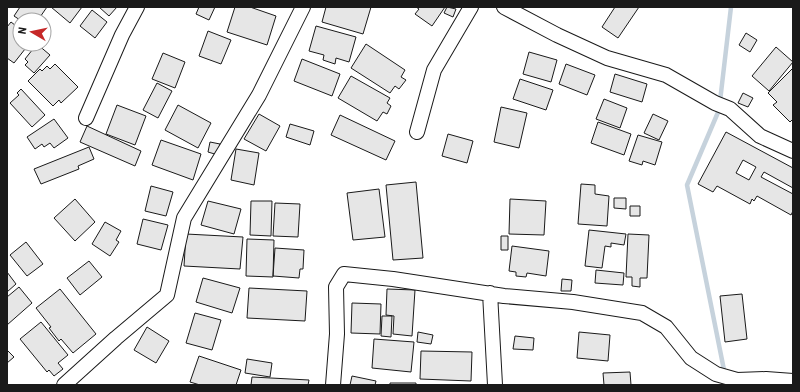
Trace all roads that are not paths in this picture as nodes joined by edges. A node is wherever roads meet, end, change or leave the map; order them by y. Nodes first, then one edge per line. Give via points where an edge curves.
1 (137, 7) edge
2 (304, 7) edge
3 (471, 7) edge
4 (504, 7) edge
5 (86, 118) dead end
6 (417, 132) dead end
7 (793, 151) edge
8 (490, 293) junction
9 (793, 381) edge
10 (64, 385) edge
11 (333, 385) edge
12 (495, 385) edge

1 - 5 street
2 - 10 street via 259,94 184,218 168,295
3 - 6 street via 434,70
4 - 7 street via 607,58 666,74 730,109 760,136
8 - 9 street via 642,313 666,327 691,358 716,374 737,380
8 - 11 street via 344,274 336,287 337,334
8 - 12 street

